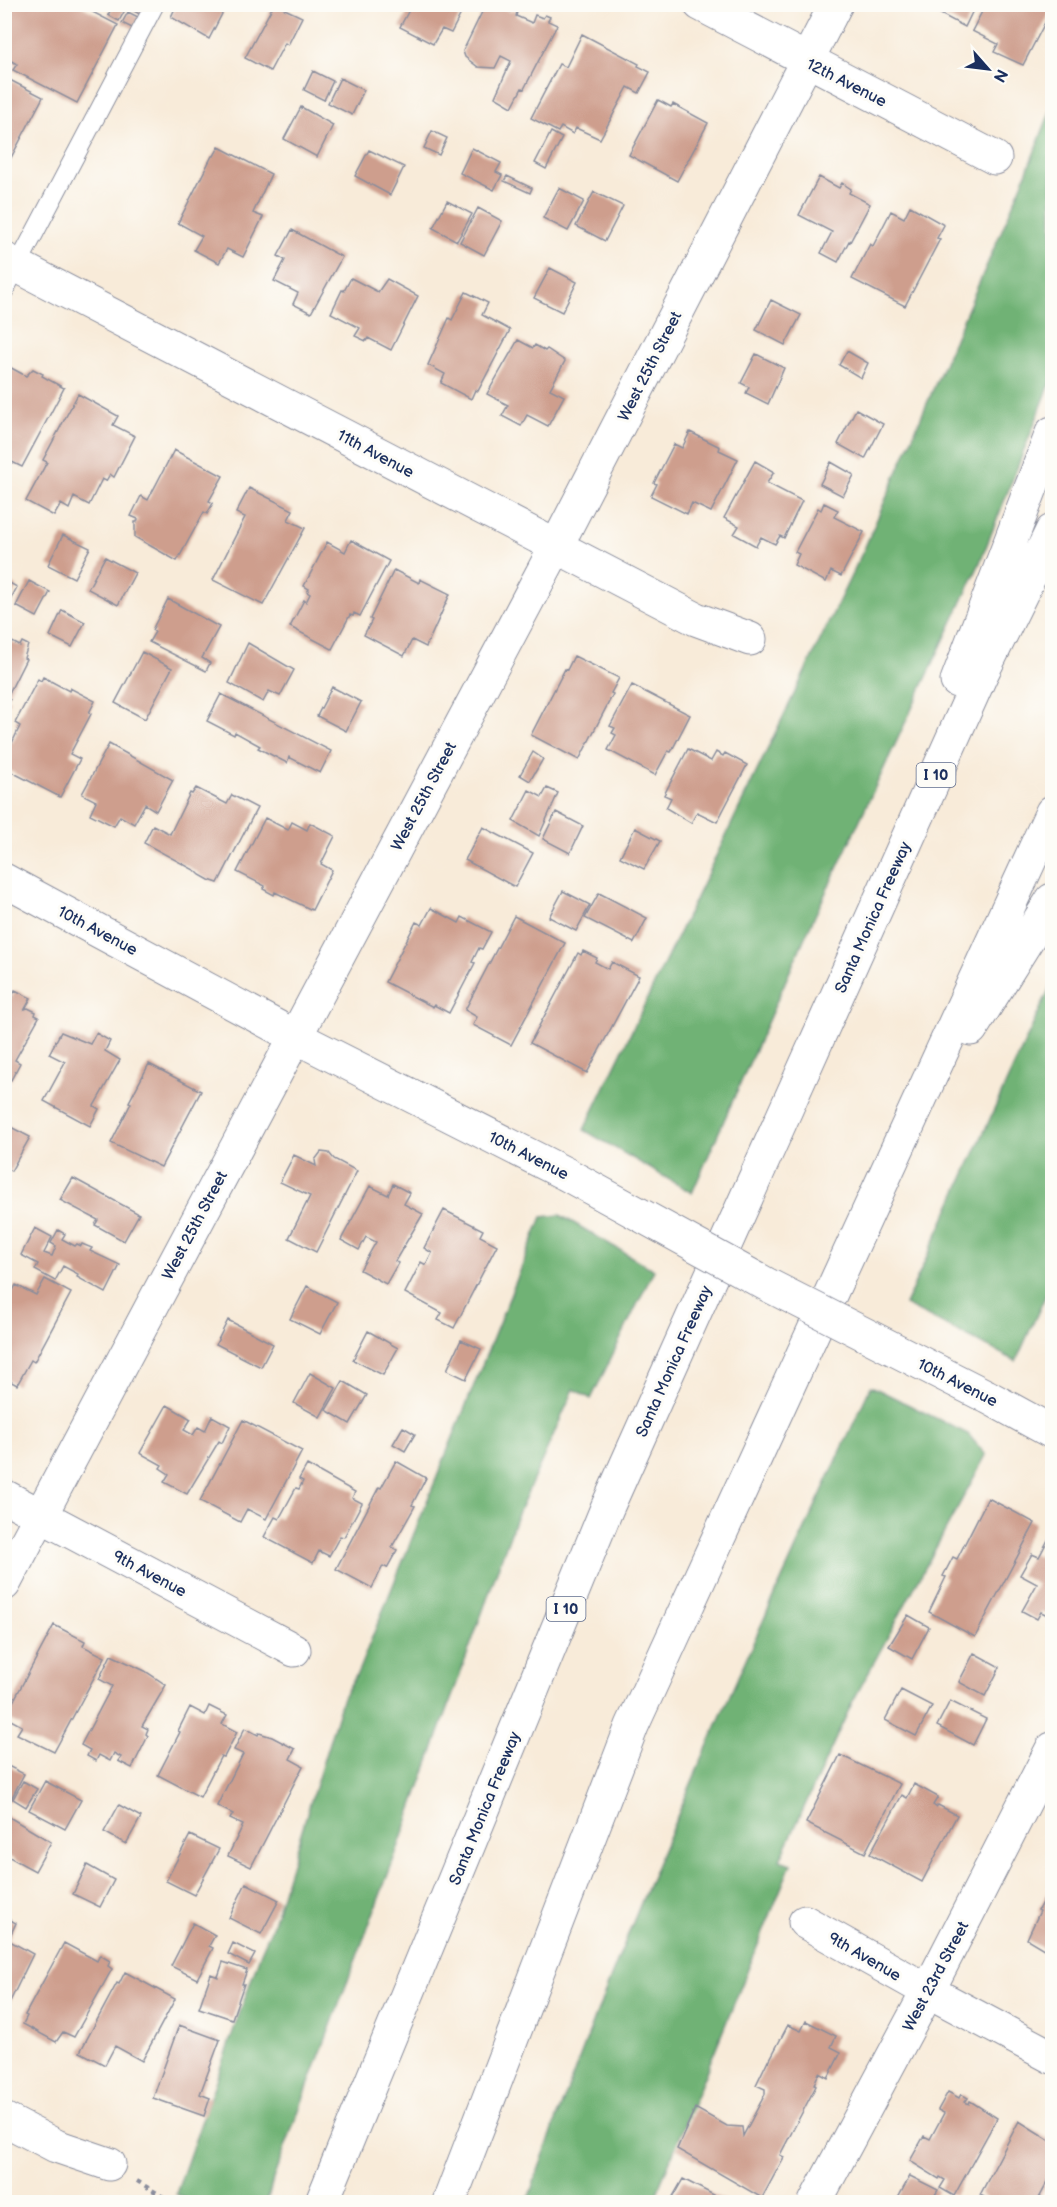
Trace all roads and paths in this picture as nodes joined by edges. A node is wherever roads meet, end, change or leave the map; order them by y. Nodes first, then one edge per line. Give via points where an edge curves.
1 (155, 4) edge
2 (700, 4) edge
3 (836, 4) edge
4 (807, 61) junction
5 (995, 158) dead end
6 (9, 271) edge
7 (1053, 433) edge
8 (1053, 531) edge
9 (556, 547) junction
10 (750, 639) dead end
11 (1053, 812) edge
12 (4, 880) edge
13 (1053, 900) edge
14 (825, 1022) junction
15 (294, 1036) junction
16 (900, 1143) junction
17 (1053, 1432) edge
18 (4, 1496) edge
19 (41, 1515) junction
20 (4, 1584) edge
21 (294, 1650) dead end
22 (1053, 1749) edge
23 (805, 1922) dead end
24 (927, 1991) junction
25 (1053, 2057) edge
26 (4, 2120) edge
27 (109, 2164) joint
28 (172, 2202) edge
29 (322, 2202) edge
30 (449, 2202) edge
31 (815, 2202) edge

1 - 6 lane
2 - 4 main road, 12th Avenue
3 - 4 main road, West 25th Street
4 - 5 main road, 12th Avenue
4 - 9 main road, West 25th Street
6 - 9 main road, 11th Avenue
7 - 14 main road
8 - 14 main road, Santa Monica Freeway / I 10 via 981,675
9 - 10 main road, 11th Avenue via 696,619
9 - 15 main road, West 25th Street
11 - 16 main road
12 - 15 main road, 10th Avenue
13 - 16 main road
14 - 29 main road, Santa Monica Freeway / I 10 via 607,1508
15 - 17 main road, 10th Avenue, bridge via 566,1174 766,1284
15 - 19 main road, West 25th Street
16 - 30 main road via 632,1726
18 - 19 main road, 9th Avenue
19 - 20 main road, West 25th Street
19 - 21 main road, 9th Avenue
22 - 24 main road, West 23rd Street
23 - 24 main road, 9th Avenue
24 - 25 main road, 9th Avenue
24 - 31 main road, West 23rd Street
26 - 27 main road via 56,2146
27 - 28 path

